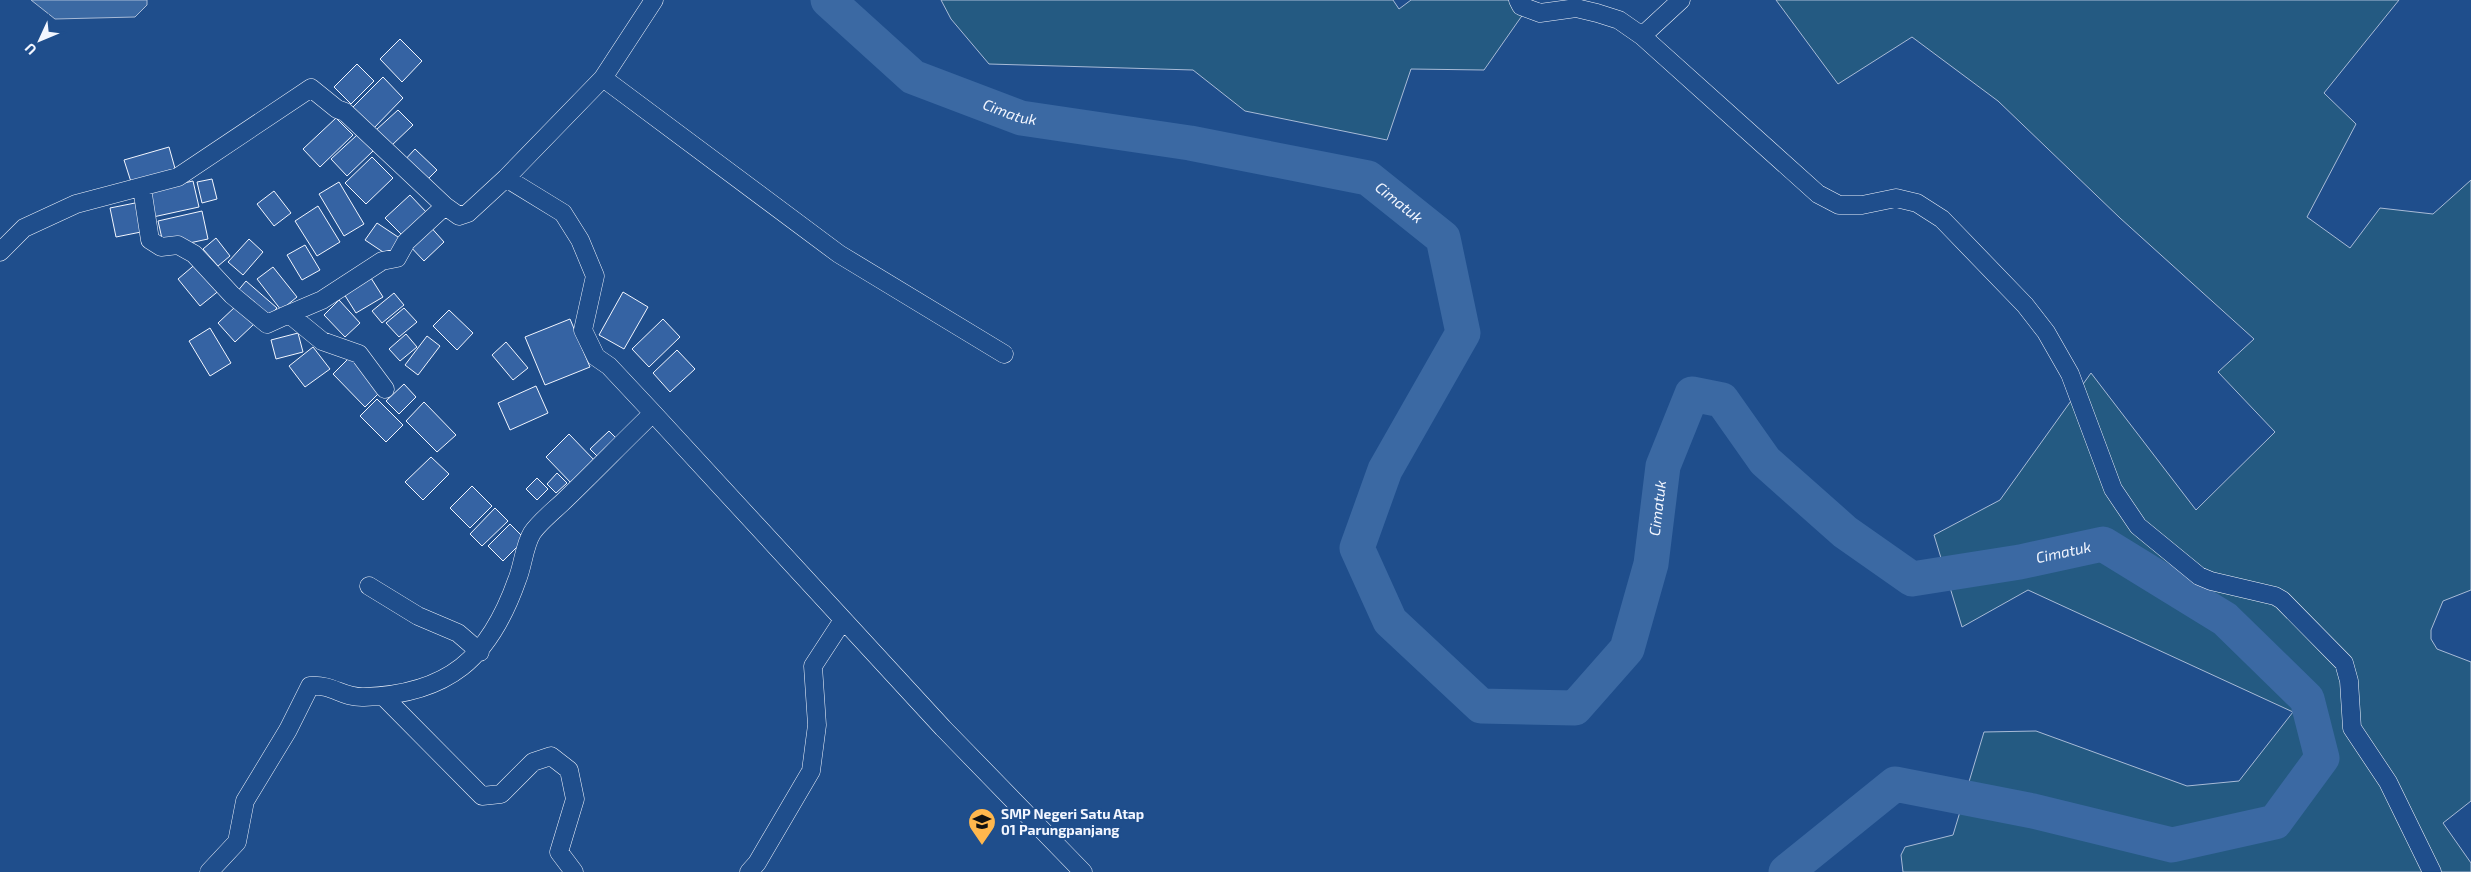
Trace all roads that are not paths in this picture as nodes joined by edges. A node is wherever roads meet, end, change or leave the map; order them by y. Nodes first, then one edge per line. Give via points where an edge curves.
1 (654, 0) edge
2 (1518, 0) edge
3 (1681, 0) edge
4 (1642, 36) junction
5 (603, 78) junction
6 (506, 178) junction
7 (142, 188) junction
8 (445, 206) junction
9 (0, 252) edge
10 (289, 314) junction
11 (1004, 354) dead end
12 (385, 389) dead end
13 (653, 413) junction
14 (369, 586) dead end
15 (843, 620) junction
16 (480, 652) junction
17 (383, 696) junction
18 (209, 872) edge
19 (574, 872) edge
20 (749, 872) edge
21 (1083, 872) edge
22 (2432, 872) edge

1 - 5 street
2 - 4 street via 1521,6 1540,13 1576,8 1597,13 1619,20
3 - 4 street
4 - 22 street via 1818,194 1839,205 1862,205 1896,198 1917,203 1942,219 2025,305 2046,332 2070,374 2113,489 2138,526 2199,576 2282,600 2344,663 2349,681 2352,728 2388,782
5 - 6 street
5 - 11 street via 839,254
6 - 8 street via 468,213 459,216
6 - 13 street via 563,213 576,233 595,276 583,330 596,357 609,366
7 - 8 street via 178,177 311,88 345,112
7 - 9 street via 76,204 24,228
7 - 10 street via 150,240 161,247 178,245 194,254 232,295 266,324
8 - 10 street via 406,242 397,258 382,261 322,300
10 - 12 street via 322,341 359,354
13 - 15 street
13 - 16 street via 532,534 511,596
14 - 16 street via 418,616 458,632
15 - 20 street via 813,666 817,725 811,771
15 - 21 street
16 - 17 street via 441,682
17 - 18 street via 362,698 340,694 324,685 310,686 288,730 244,801 237,842
17 - 19 street via 482,796 501,794 533,762 551,756 569,770 575,799 559,852

